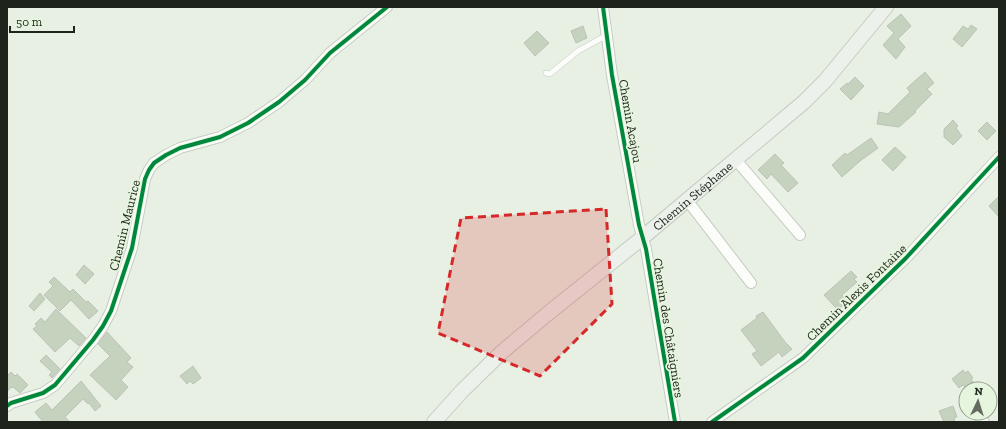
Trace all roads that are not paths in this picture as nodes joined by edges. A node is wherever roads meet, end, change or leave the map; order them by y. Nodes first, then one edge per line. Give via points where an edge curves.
1 (387, 7) edge
2 (603, 7) edge
3 (886, 7) edge
4 (607, 35) junction
5 (546, 73) dead end
6 (999, 157) edge
7 (736, 160) junction
8 (687, 200) junction
9 (800, 235) dead end
10 (642, 238) junction
11 (751, 283) dead end
12 (7, 406) edge
13 (434, 422) edge
14 (675, 422) edge
15 (712, 422) edge

1 - 12 street, Chemin Maurice via 330,53 305,80 272,106 220,137 180,148 154,163 145,179 132,248 103,326 55,385 43,394
2 - 4 street, Chemin Acajou
3 - 7 main road, Chemin Stéphane via 825,81
4 - 5 lane via 578,51 552,73
4 - 10 street, Chemin Acajou
6 - 15 street, Chemin Alexis Fontaine via 906,258 803,358
7 - 8 main road, Chemin Stéphane
7 - 9 street
8 - 10 main road, Chemin Stéphane
8 - 11 street
10 - 13 main road, Chemin Stéphane via 502,352
10 - 14 street, Chemin des Châtaigniers

